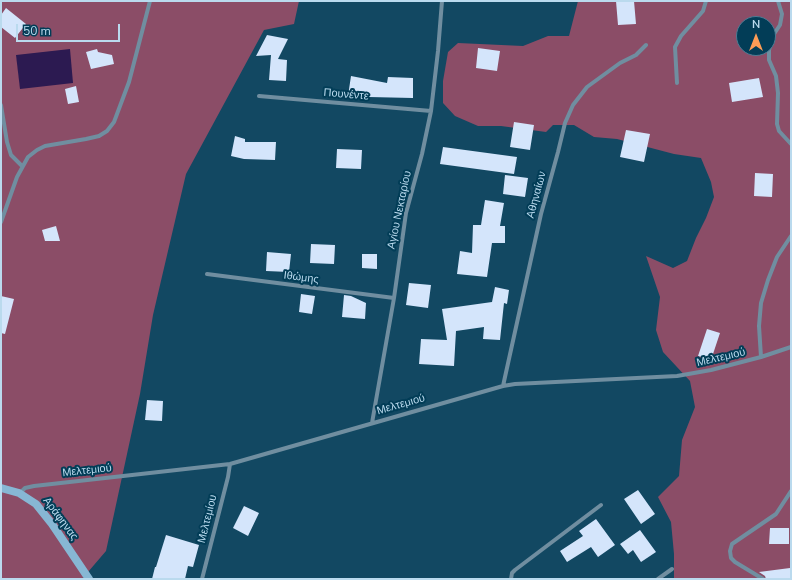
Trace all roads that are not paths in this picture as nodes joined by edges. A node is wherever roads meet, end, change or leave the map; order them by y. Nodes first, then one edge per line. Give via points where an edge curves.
1 (150, 1) edge
2 (442, 1) edge
3 (706, 1) edge
4 (778, 1) edge
5 (646, 45) dead end
6 (677, 83) dead end
7 (259, 96) dead end
8 (1, 105) edge
9 (431, 111) junction
10 (791, 144) edge
11 (22, 166) junction
12 (1, 222) edge
13 (791, 236) edge
14 (207, 274) dead end
15 (394, 298) junction
16 (791, 347) edge
17 (760, 358) junction
18 (503, 386) junction
19 (372, 423) junction
20 (230, 464) junction
21 (1, 488) edge
22 (791, 491) edge
23 (19, 493) junction
24 (601, 505) dead end
25 (672, 569) dead end
26 (89, 579) edge
27 (202, 579) edge
28 (511, 579) edge
29 (658, 579) edge
30 (763, 579) edge

1 - 11 street via 129,82 114,122 99,136 45,146 28,157
2 - 9 street, Αγίου Νεκταρίου
3 - 6 street via 703,11 675,47
4 - 10 street via 782,14 769,50 769,60 776,76 777,124 779,131
5 - 18 street, Αθηναίων via 636,55 587,86 573,104 565,123 541,214
7 - 9 street, Πουνέντε
8 - 11 street via 11,155
9 - 15 street, Αγίου Νεκταρίου via 406,213
11 - 12 street
13 - 17 street via 777,257 760,303
14 - 15 street, Ιθώμης
15 - 19 street, Αγίου Νεκταρίου
16 - 17 street, Μελτεμιού
17 - 18 street, Μελτεμιού via 676,376
18 - 19 street, Μελτεμιού
19 - 20 street, Μελτεμιού
20 - 23 street, Μελτεμιού via 34,486
20 - 27 street, Μελτεμίου
21 - 23 main road, Αράφηνας
22 - 30 street via 776,514 732,544 731,558
23 - 26 main road, Αράφηνας via 41,509
24 - 28 street via 515,570
25 - 29 street

